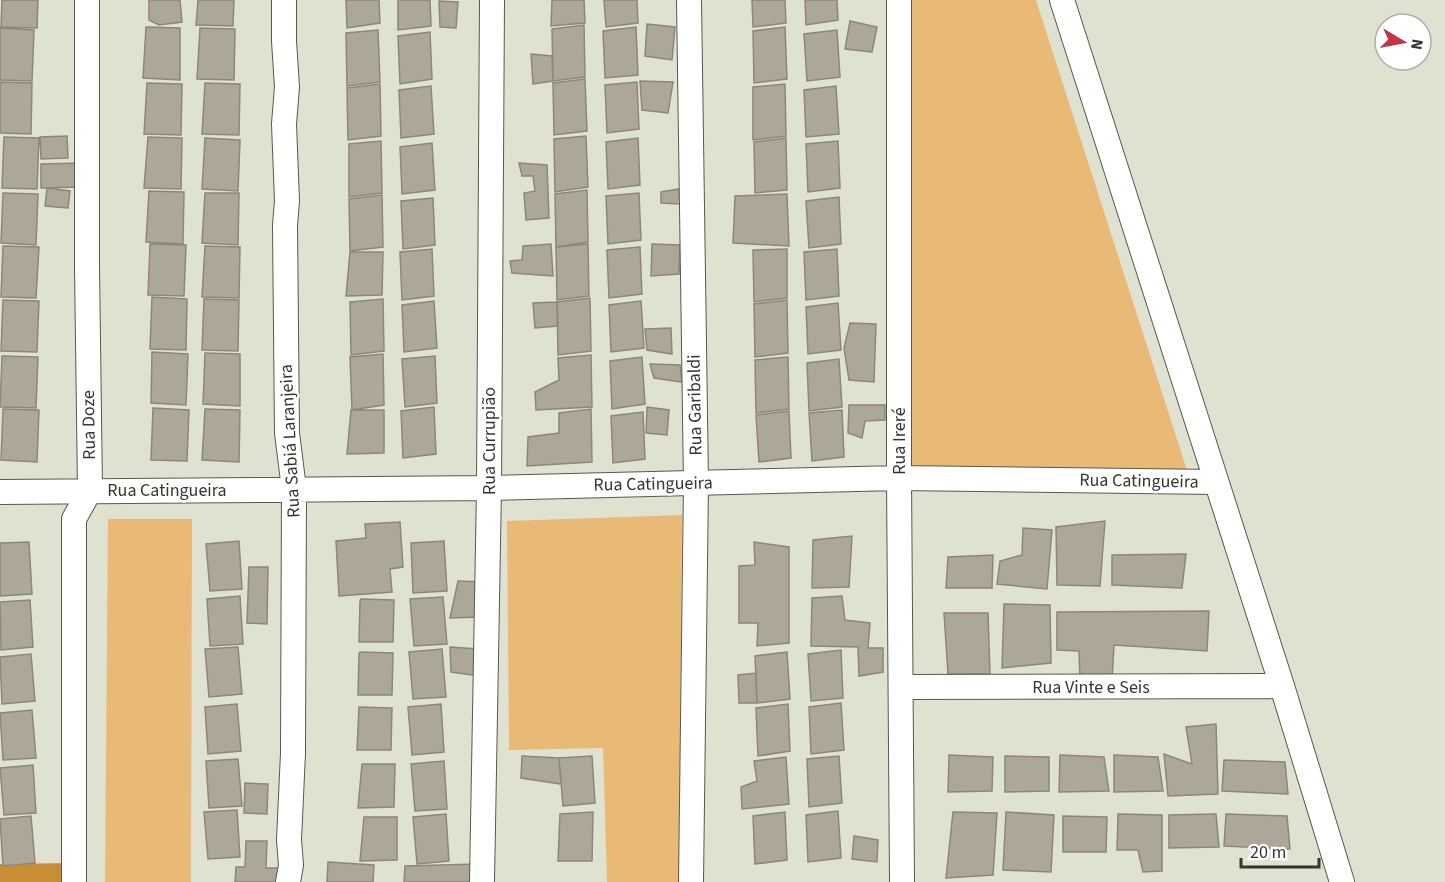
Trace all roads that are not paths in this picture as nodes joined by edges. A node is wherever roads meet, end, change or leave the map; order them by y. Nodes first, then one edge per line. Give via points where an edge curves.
1 (87, 0) edge
2 (284, 0) edge
3 (492, 0) edge
4 (689, 0) edge
5 (899, 0) edge
6 (1062, 0) edge
7 (899, 478) junction
8 (1216, 482) junction
9 (696, 483) junction
10 (489, 488) junction
11 (294, 489) junction
12 (90, 490) junction
13 (0, 492) edge
14 (1282, 686) junction
15 (901, 687) junction
16 (74, 882) edge
17 (288, 882) edge
18 (482, 882) edge
19 (691, 882) edge
20 (902, 882) edge
21 (1341, 882) edge

1 - 12 street, Rua Doze
2 - 11 street, Rua Sabiá Laranjeira via 287,433
3 - 10 street, Rua Currupião
4 - 9 street, Rua Garibaldi
5 - 7 street, Rua Ireré
6 - 8 street
7 - 8 street, Rua Catingueira
7 - 9 street, Rua Catingueira
7 - 15 street, Rua Ireré
8 - 14 street
9 - 10 street, Rua Catingueira
9 - 19 street, Rua Garibaldi
10 - 11 street, Rua Catingueira
10 - 18 street, Rua Currupião
11 - 12 street, Rua Catingueira
11 - 17 street, Rua Sabiá Laranjeira
12 - 13 street, Rua Catingueira
12 - 16 street, Rua Doze via 74,519
14 - 15 street, Rua Vinte e Seis
14 - 21 street
15 - 20 street, Rua Ireré

